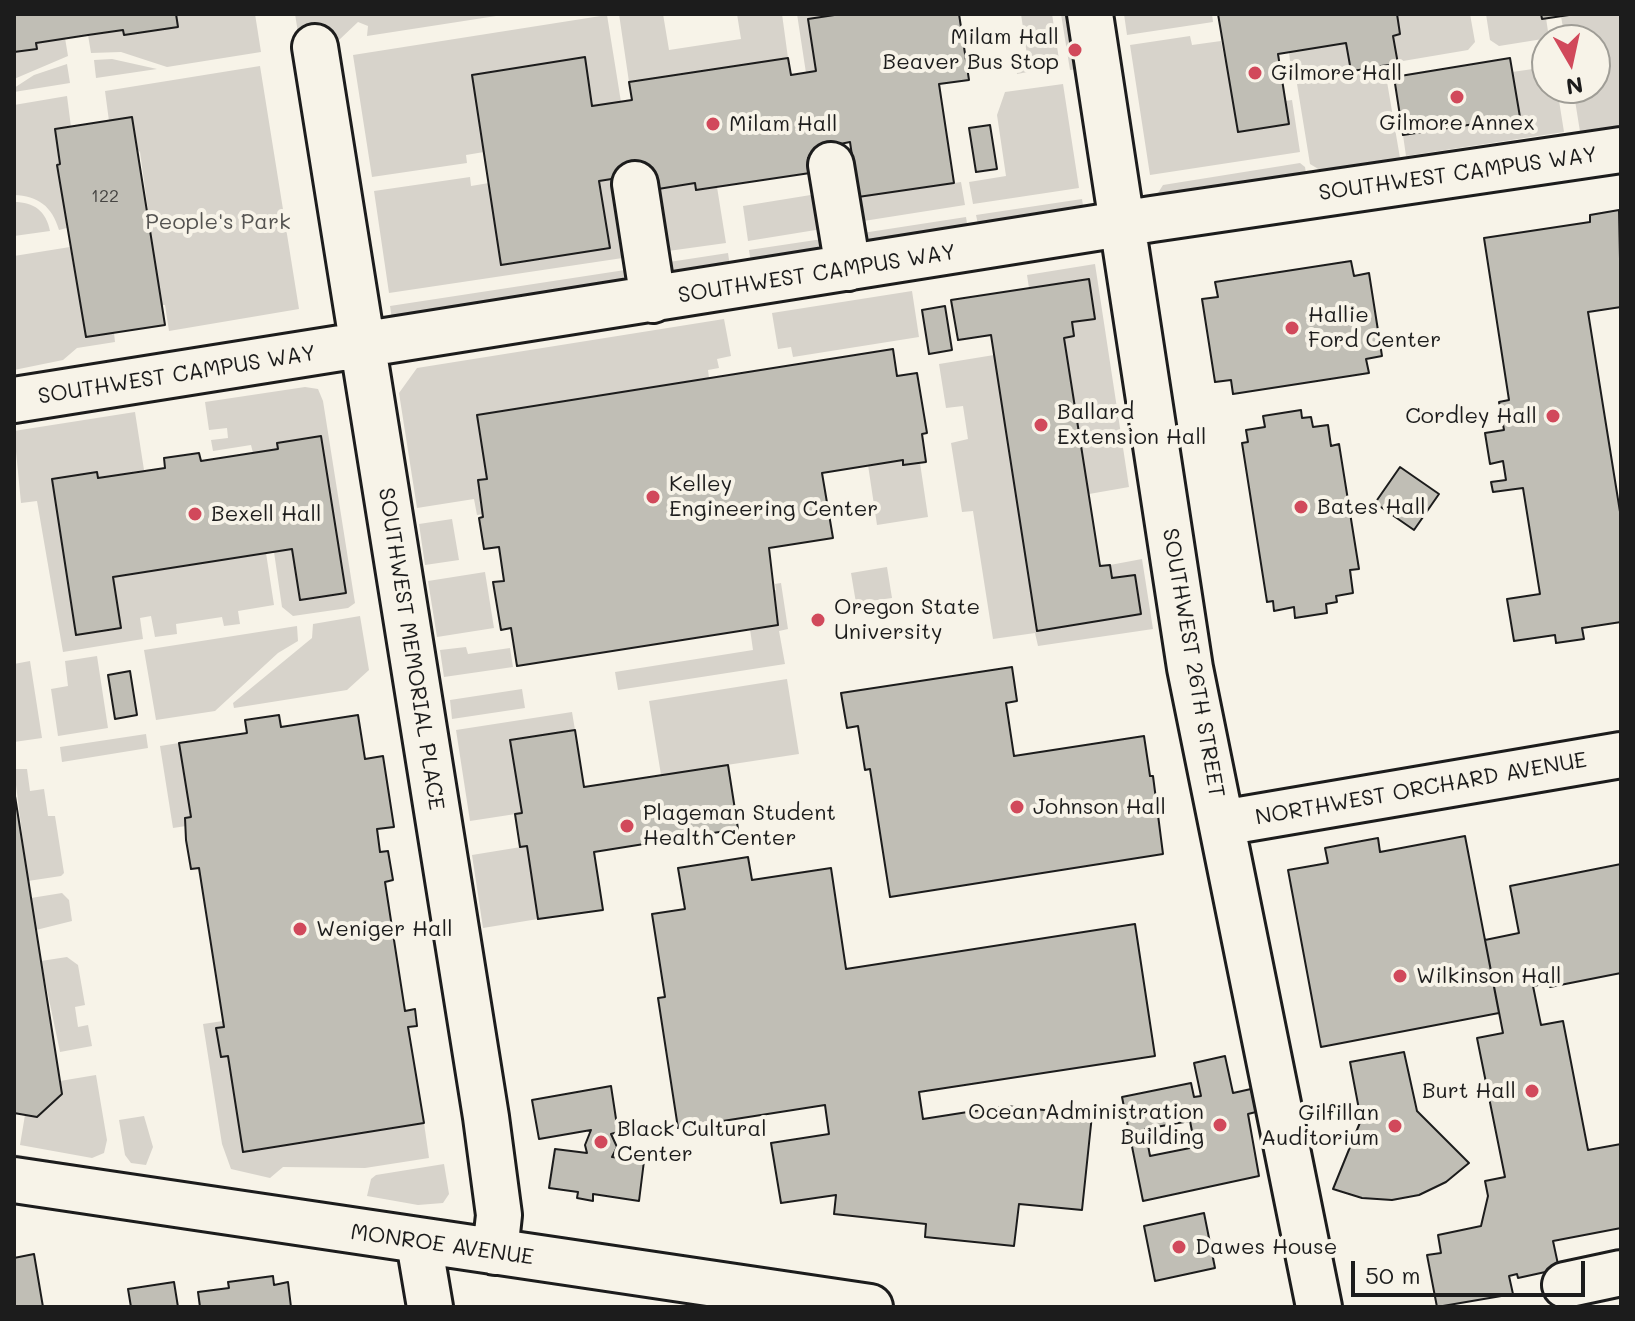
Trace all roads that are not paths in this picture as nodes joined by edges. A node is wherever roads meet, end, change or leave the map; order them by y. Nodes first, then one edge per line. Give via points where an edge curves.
1 (1090, 14) edge
2 (315, 47) dead end
3 (1621, 150) edge
4 (831, 165) dead end
5 (635, 184) dead end
6 (1122, 224) junction
7 (848, 268) junction
8 (653, 300) junction
9 (363, 346) junction
10 (14, 400) edge
11 (1621, 755) edge
12 (1222, 823) junction
13 (14, 1180) edge
14 (419, 1242) junction
15 (495, 1252) junction
16 (1621, 1273) edge
17 (1565, 1285) dead end
18 (430, 1307) edge
19 (870, 1307) edge
20 (1319, 1307) edge

1 - 6 street, SOUTHWEST 26TH STREET
2 - 9 street, SOUTHWEST MEMORIAL PLACE
3 - 6 street, SOUTHWEST CAMPUS WAY
4 - 7 street
5 - 8 street
6 - 7 street, SOUTHWEST CAMPUS WAY
6 - 12 street, SOUTHWEST 26TH STREET via 1190,668
7 - 8 street, SOUTHWEST CAMPUS WAY
8 - 9 street, SOUTHWEST CAMPUS WAY
9 - 10 street, SOUTHWEST CAMPUS WAY
9 - 15 street, SOUTHWEST MEMORIAL PLACE via 486,1117 499,1215
11 - 12 street, NORTHWEST ORCHARD AVENUE
12 - 20 street, SOUTHWEST 26TH STREET
13 - 14 street, MONROE AVENUE
14 - 15 street, MONROE AVENUE
14 - 18 street
15 - 19 street, MONROE AVENUE
16 - 17 street

